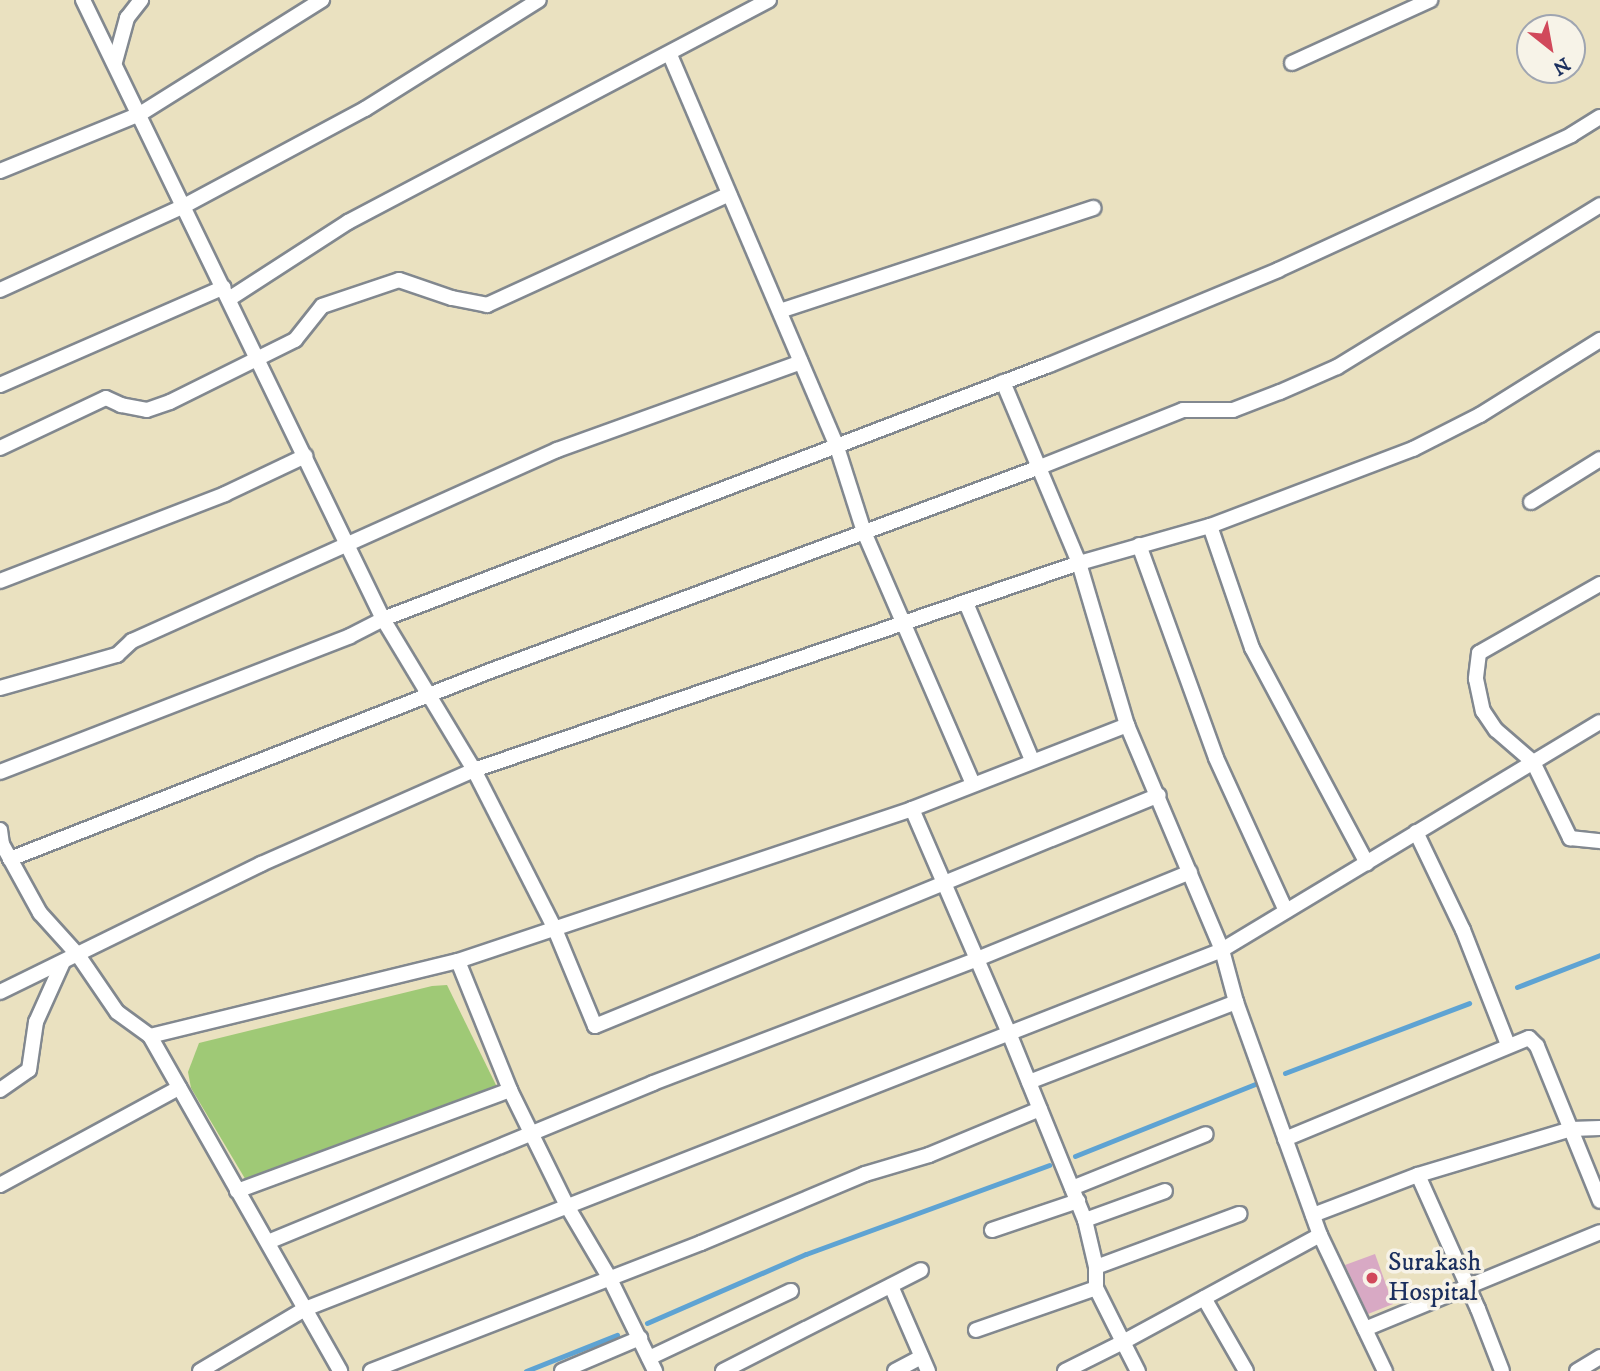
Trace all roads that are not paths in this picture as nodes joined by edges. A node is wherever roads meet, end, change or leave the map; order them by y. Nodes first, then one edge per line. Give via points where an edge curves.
1 (83, 0) edge
2 (141, 0) edge
3 (322, 0) edge
4 (539, 0) edge
5 (769, 0) edge
6 (1430, 0) edge
7 (670, 55) junction
8 (115, 62) junction
9 (1292, 63) dead end
10 (140, 114) junction
11 (1600, 117) edge
12 (0, 172) edge
13 (729, 194) junction
14 (1600, 205) edge
15 (184, 206) junction
16 (1093, 208) dead end
17 (0, 290) edge
18 (227, 293) junction
19 (780, 312) junction
20 (1600, 340) edge
21 (259, 360) junction
22 (801, 362) junction
23 (1003, 382) junction
24 (0, 385) edge
25 (836, 444) junction
26 (0, 448) edge
27 (305, 456) junction
28 (1600, 459) edge
29 (1040, 467) junction
30 (1531, 502) dead end
31 (1210, 526) junction
32 (864, 532) junction
33 (1139, 545) junction
34 (348, 546) junction
35 (1079, 563) junction
36 (0, 581) edge
37 (1600, 584) edge
38 (966, 603) junction
39 (383, 619) junction
40 (905, 624) junction
41 (0, 688) edge
42 (429, 697) junction
43 (1600, 722) edge
44 (1127, 725) junction
45 (1032, 760) junction
46 (1533, 762) junction
47 (474, 770) junction
48 (0, 772) edge
49 (973, 784) junction
50 (1158, 795) junction
51 (912, 809) junction
52 (1416, 832) junction
53 (1, 840) edge
54 (1600, 841) edge
55 (10, 859) junction
56 (1367, 863) junction
57 (1190, 872) junction
58 (945, 885) junction
59 (1286, 911) junction
60 (554, 927) junction
61 (1222, 950) junction
62 (78, 955) junction
63 (977, 959) junction
64 (458, 961) junction
65 (63, 962) junction
66 (0, 975) edge
67 (6, 988) edge
68 (1236, 1002) junction
69 (1009, 1033) junction
70 (150, 1036) junction
71 (1508, 1045) junction
72 (1029, 1082) junction
73 (179, 1088) junction
74 (0, 1090) edge
75 (510, 1090) junction
76 (1040, 1109) junction
77 (1600, 1128) edge
78 (1571, 1129) junction
79 (532, 1134) junction
80 (1206, 1134) dead end
81 (1285, 1139) junction
82 (1418, 1175) junction
83 (0, 1185) edge
84 (237, 1191) junction
85 (1166, 1191) dead end
86 (1075, 1195) junction
87 (1600, 1200) edge
88 (567, 1206) junction
89 (1239, 1214) dead end
90 (1312, 1214) junction
91 (1085, 1220) junction
92 (992, 1230) dead end
93 (1600, 1231) edge
94 (1320, 1235) junction
95 (268, 1242) junction
96 (1096, 1267) junction
97 (921, 1270) dead end
98 (609, 1278) junction
99 (891, 1286) junction
100 (1468, 1286) junction
101 (1096, 1288) junction
102 (791, 1291) dead end
103 (1204, 1298) junction
104 (305, 1309) junction
105 (1365, 1329) junction
106 (976, 1330) dead end
107 (640, 1338) junction
108 (1123, 1342) junction
109 (921, 1357) junction
110 (1600, 1357) edge
111 (652, 1364) edge
112 (201, 1371) edge
113 (340, 1371) edge
114 (371, 1371) edge
115 (562, 1371) edge
116 (723, 1371) edge
117 (895, 1371) edge
118 (928, 1371) edge
119 (1065, 1371) edge
120 (1138, 1371) edge
121 (1246, 1371) edge
122 (1385, 1371) edge
123 (1502, 1371) edge
124 (1577, 1371) edge

1 - 8 street
2 - 8 street via 127,18
3 - 10 street
4 - 15 street via 365,109
5 - 7 street
6 - 9 street
7 - 13 street
7 - 18 street via 348,222
8 - 10 street
10 - 12 street
10 - 15 street
11 - 23 street via 1571,135 1278,270
13 - 19 street
13 - 21 street via 487,304 399,280 322,306 295,340
14 - 29 street via 1337,367 1233,410 1183,410
15 - 17 street
15 - 18 street
16 - 19 street
18 - 21 street
18 - 24 street
19 - 22 street
20 - 31 street via 1480,415 1413,449
21 - 26 street via 147,410 106,398
21 - 27 street
22 - 25 street
22 - 34 street via 557,450
23 - 25 street
23 - 29 street
25 - 32 street
25 - 39 street
27 - 34 street
27 - 36 street via 225,494
28 - 30 street
29 - 32 street
29 - 35 street
31 - 33 street
31 - 56 street via 1252,648
32 - 40 street
32 - 42 street
33 - 35 street
33 - 59 street via 1216,758
34 - 39 street
34 - 41 street via 132,641 117,655
35 - 38 street
35 - 44 street
37 - 46 street via 1479,653 1476,680 1483,711 1496,730
38 - 40 street
38 - 45 street
39 - 42 street
39 - 48 street via 350,636
40 - 47 street
40 - 49 street
42 - 47 street
42 - 55 street
43 - 46 street
44 - 45 street
44 - 50 street
45 - 49 street
46 - 52 street
46 - 54 street via 1570,838
47 - 60 street
47 - 62 street via 261,864
49 - 51 street
50 - 57 street
50 - 58 street
51 - 58 street
51 - 60 street
52 - 56 street
52 - 71 street via 1463,930
53 - 55 street
55 - 62 street via 40,913
56 - 59 street
57 - 61 street
57 - 63 street
58 - 60 street via 595,1026
58 - 63 street
59 - 61 street
60 - 64 street
61 - 68 street
61 - 69 street
62 - 65 street
62 - 70 street via 117,1012
63 - 69 street
63 - 79 street
64 - 70 street
64 - 75 street
65 - 67 street
65 - 74 street via 36,1022 29,1070
66 - 67 street
68 - 72 street
68 - 81 street
69 - 72 street
69 - 88 street
70 - 73 street
71 - 78 street via 1529,1038 1538,1046
71 - 81 street
72 - 76 street
73 - 83 street
73 - 84 street
75 - 79 street
75 - 84 street
76 - 86 street
76 - 98 street via 929,1156 864,1174
77 - 78 street
78 - 82 street
78 - 87 street
79 - 88 street
79 - 95 street
80 - 86 street
81 - 90 street
82 - 90 street
82 - 100 street
84 - 95 street
85 - 91 street
86 - 91 street
86 - 92 street
88 - 98 street
88 - 104 street
89 - 96 street
90 - 94 street
91 - 96 street
93 - 100 street
94 - 103 street
94 - 105 street
95 - 104 street
96 - 101 street
97 - 99 street
98 - 107 street
98 - 114 street
99 - 109 street
99 - 116 street
100 - 105 street
100 - 123 street
101 - 106 street
101 - 108 street
102 - 111 street
103 - 108 street
103 - 121 street
104 - 112 street
104 - 113 street
105 - 122 street
107 - 111 street
107 - 115 street
108 - 119 street
108 - 120 street
109 - 117 street
109 - 118 street
110 - 124 street

